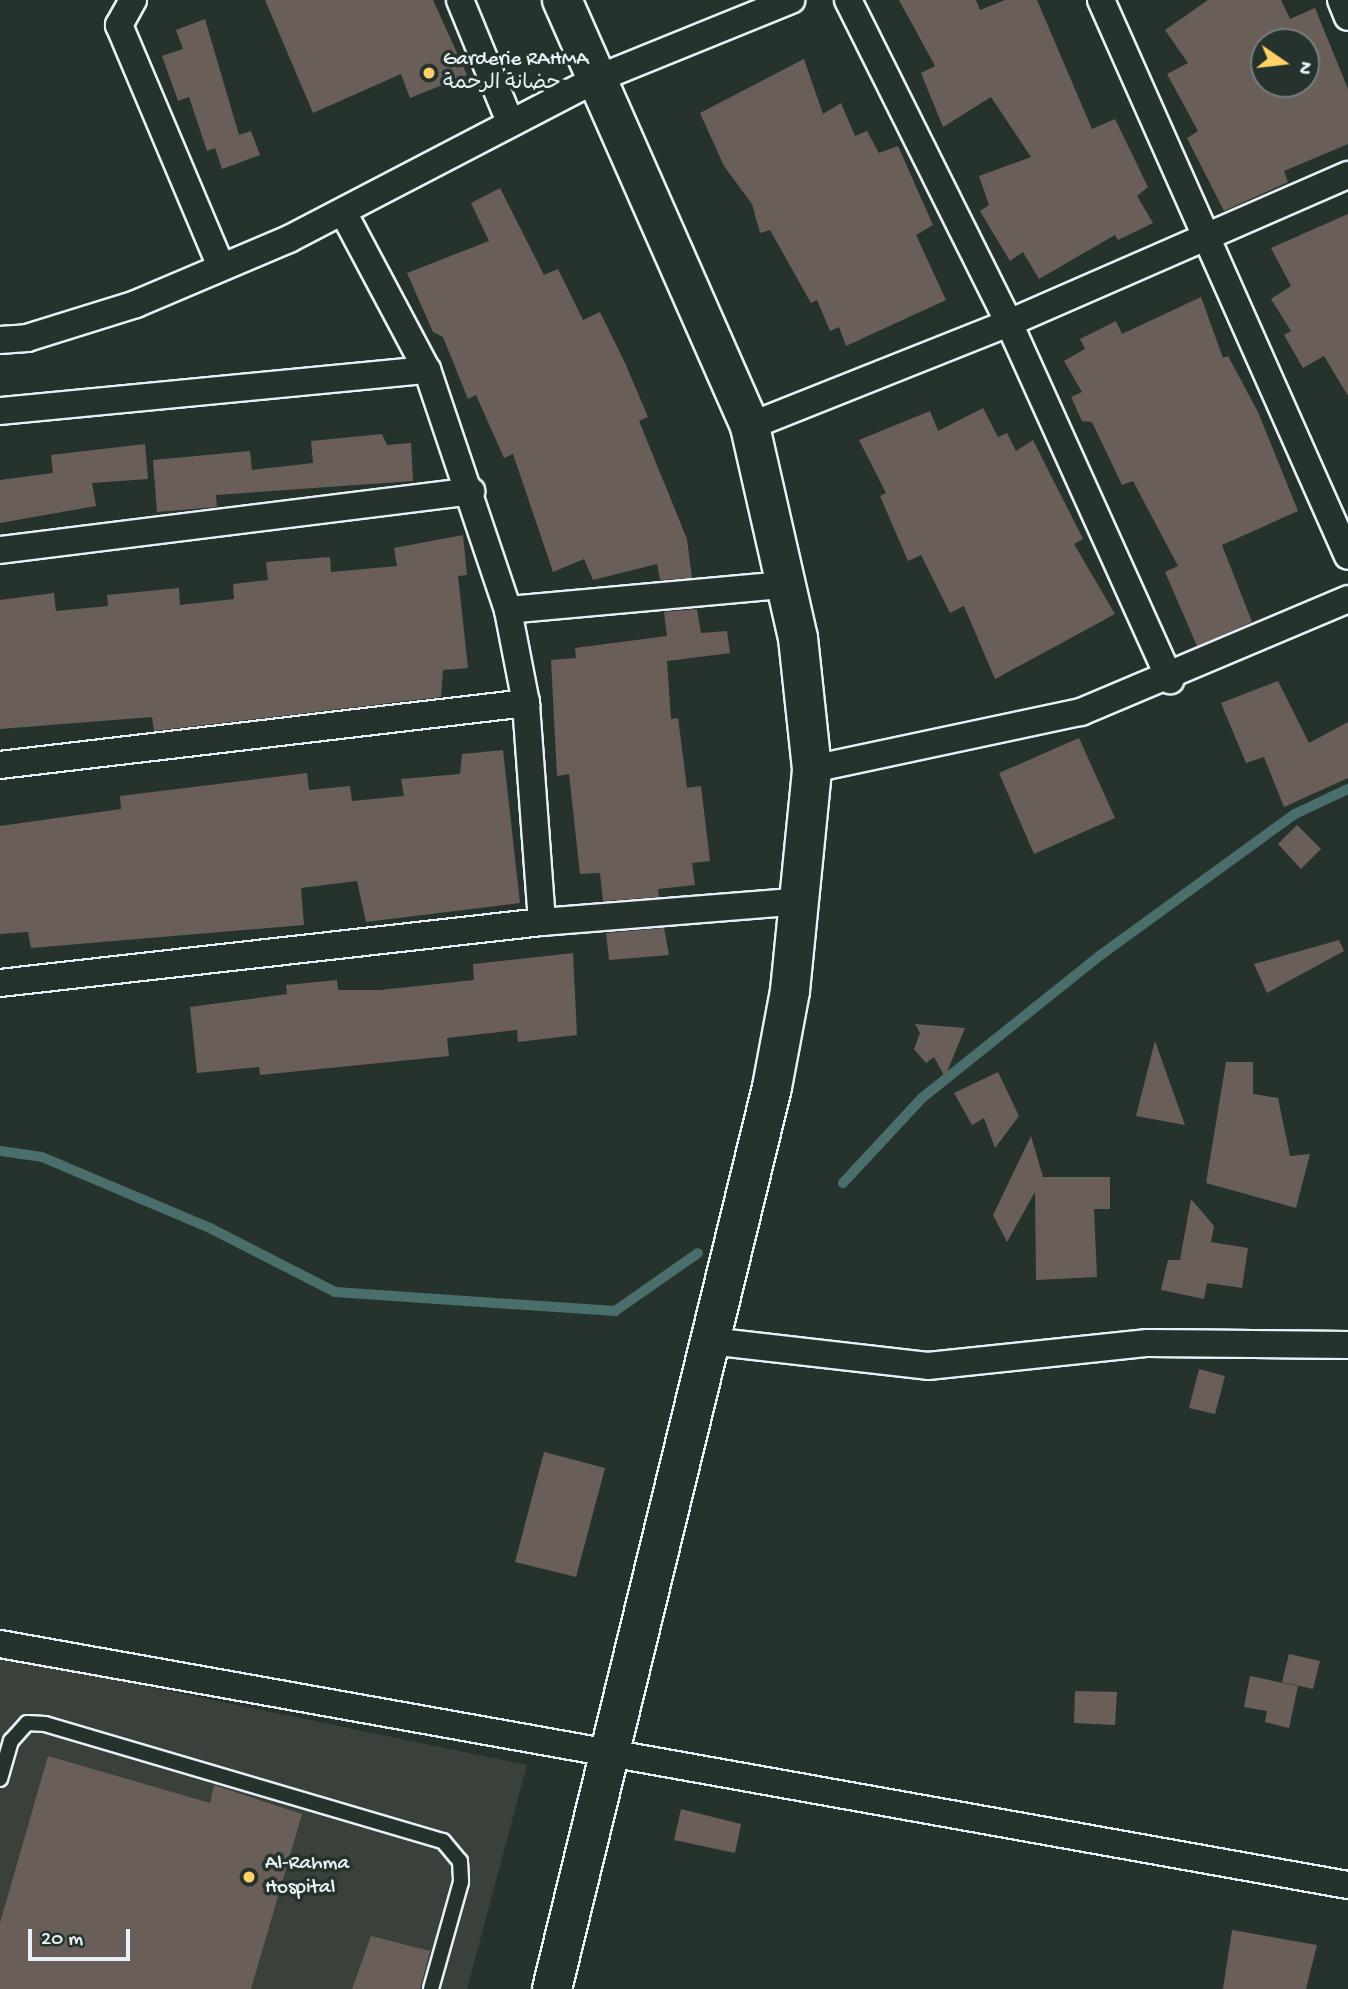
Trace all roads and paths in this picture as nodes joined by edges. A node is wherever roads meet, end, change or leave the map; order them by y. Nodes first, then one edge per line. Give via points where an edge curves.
1 (133, 0) edge
2 (460, 0) edge
3 (562, 0) edge
4 (791, 0) edge
5 (848, 0) edge
6 (1101, 0) edge
7 (1341, 0) edge
8 (1348, 17) edge
9 (594, 80) junction
10 (510, 122) junction
11 (1348, 174) edge
12 (343, 212) junction
13 (1207, 236) junction
14 (220, 264) junction
15 (1009, 323) junction
16 (0, 340) edge
17 (427, 370) junction
18 (0, 411) edge
19 (750, 426) junction
20 (471, 491) junction
21 (0, 550) edge
22 (1348, 556) edge
23 (785, 585) junction
24 (1348, 599) edge
25 (508, 610) junction
26 (1170, 680) junction
27 (526, 703) junction
28 (0, 765) edge
29 (812, 768) junction
30 (801, 901) junction
31 (542, 922) junction
32 (0, 983) edge
33 (710, 1341) junction
34 (1348, 1345) edge
35 (0, 1644) edge
36 (607, 1754) junction
37 (0, 1779) edge
38 (1348, 1885) edge
39 (431, 1989) edge
40 (552, 1989) edge

1 - 14 street via 118,25
2 - 10 street
3 - 9 street
4 - 9 street
5 - 15 street
6 - 13 street
7 - 8 street
9 - 10 street
9 - 19 street
10 - 12 street
11 - 13 street
12 - 14 street
12 - 17 street
13 - 15 street
13 - 22 street
14 - 16 street via 136,303 27,338
15 - 19 street
15 - 26 street
17 - 18 street
17 - 20 street
19 - 23 street
20 - 21 street
20 - 25 street
23 - 25 street
23 - 29 street via 810,712
24 - 26 street
25 - 27 street
26 - 29 street via 1081,712
27 - 28 street
27 - 31 street
29 - 30 street
30 - 31 street
30 - 33 street via 772,1087
31 - 32 street
33 - 34 street via 928,1366 1147,1343
33 - 36 street
35 - 36 street
36 - 38 street
36 - 40 street
37 - 39 lane via 10,1741 27,1723 45,1724 443,1841 460,1861 461,1882

